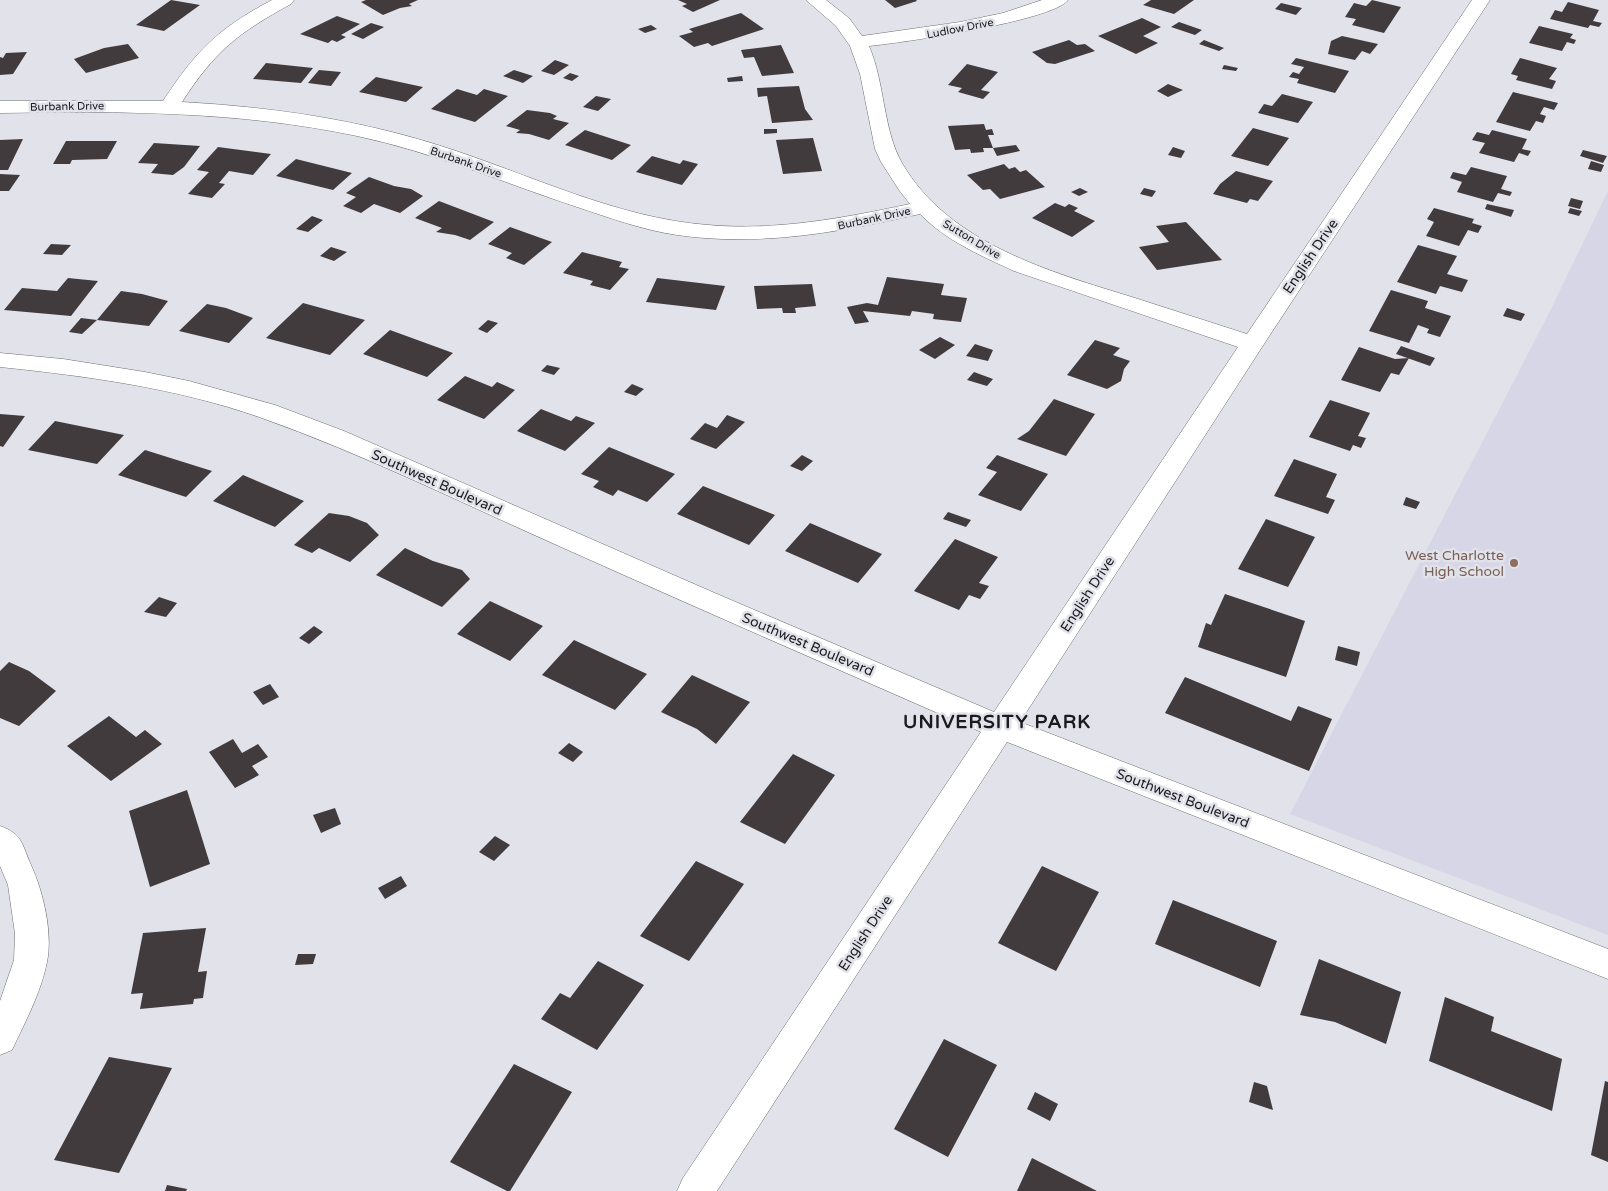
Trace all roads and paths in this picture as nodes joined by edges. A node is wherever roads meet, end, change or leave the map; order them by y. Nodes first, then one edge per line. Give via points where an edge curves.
1 (285, 0) edge
2 (815, 0) edge
3 (1060, 0) edge
4 (1481, 0) edge
5 (858, 42) junction
6 (169, 106) junction
7 (0, 107) edge
8 (925, 207) junction
9 (1252, 344) junction
10 (0, 360) edge
11 (1000, 727) junction
12 (0, 838) edge
13 (1608, 964) edge
14 (0, 1039) edge
15 (696, 1191) edge

1 - 6 street via 224,37 202,58
2 - 5 street, Sutton Drive via 846,25
3 - 5 street, Ludlow Drive via 965,28
4 - 9 street, English Drive
5 - 8 street, Sutton Drive via 867,59 880,132 890,161
6 - 7 street, Burbank Drive
6 - 8 street, Burbank Drive via 227,109 359,130 420,146 610,212 679,229 729,234 797,232
8 - 9 street, Sutton Drive via 960,235 1030,271
9 - 11 street, English Drive
10 - 11 street, Southwest Boulevard via 63,366 145,380 266,411 335,437
11 - 13 street, Southwest Boulevard
11 - 15 street, English Drive
12 - 14 street via 6,843 24,885 32,934 31,960 22,990

